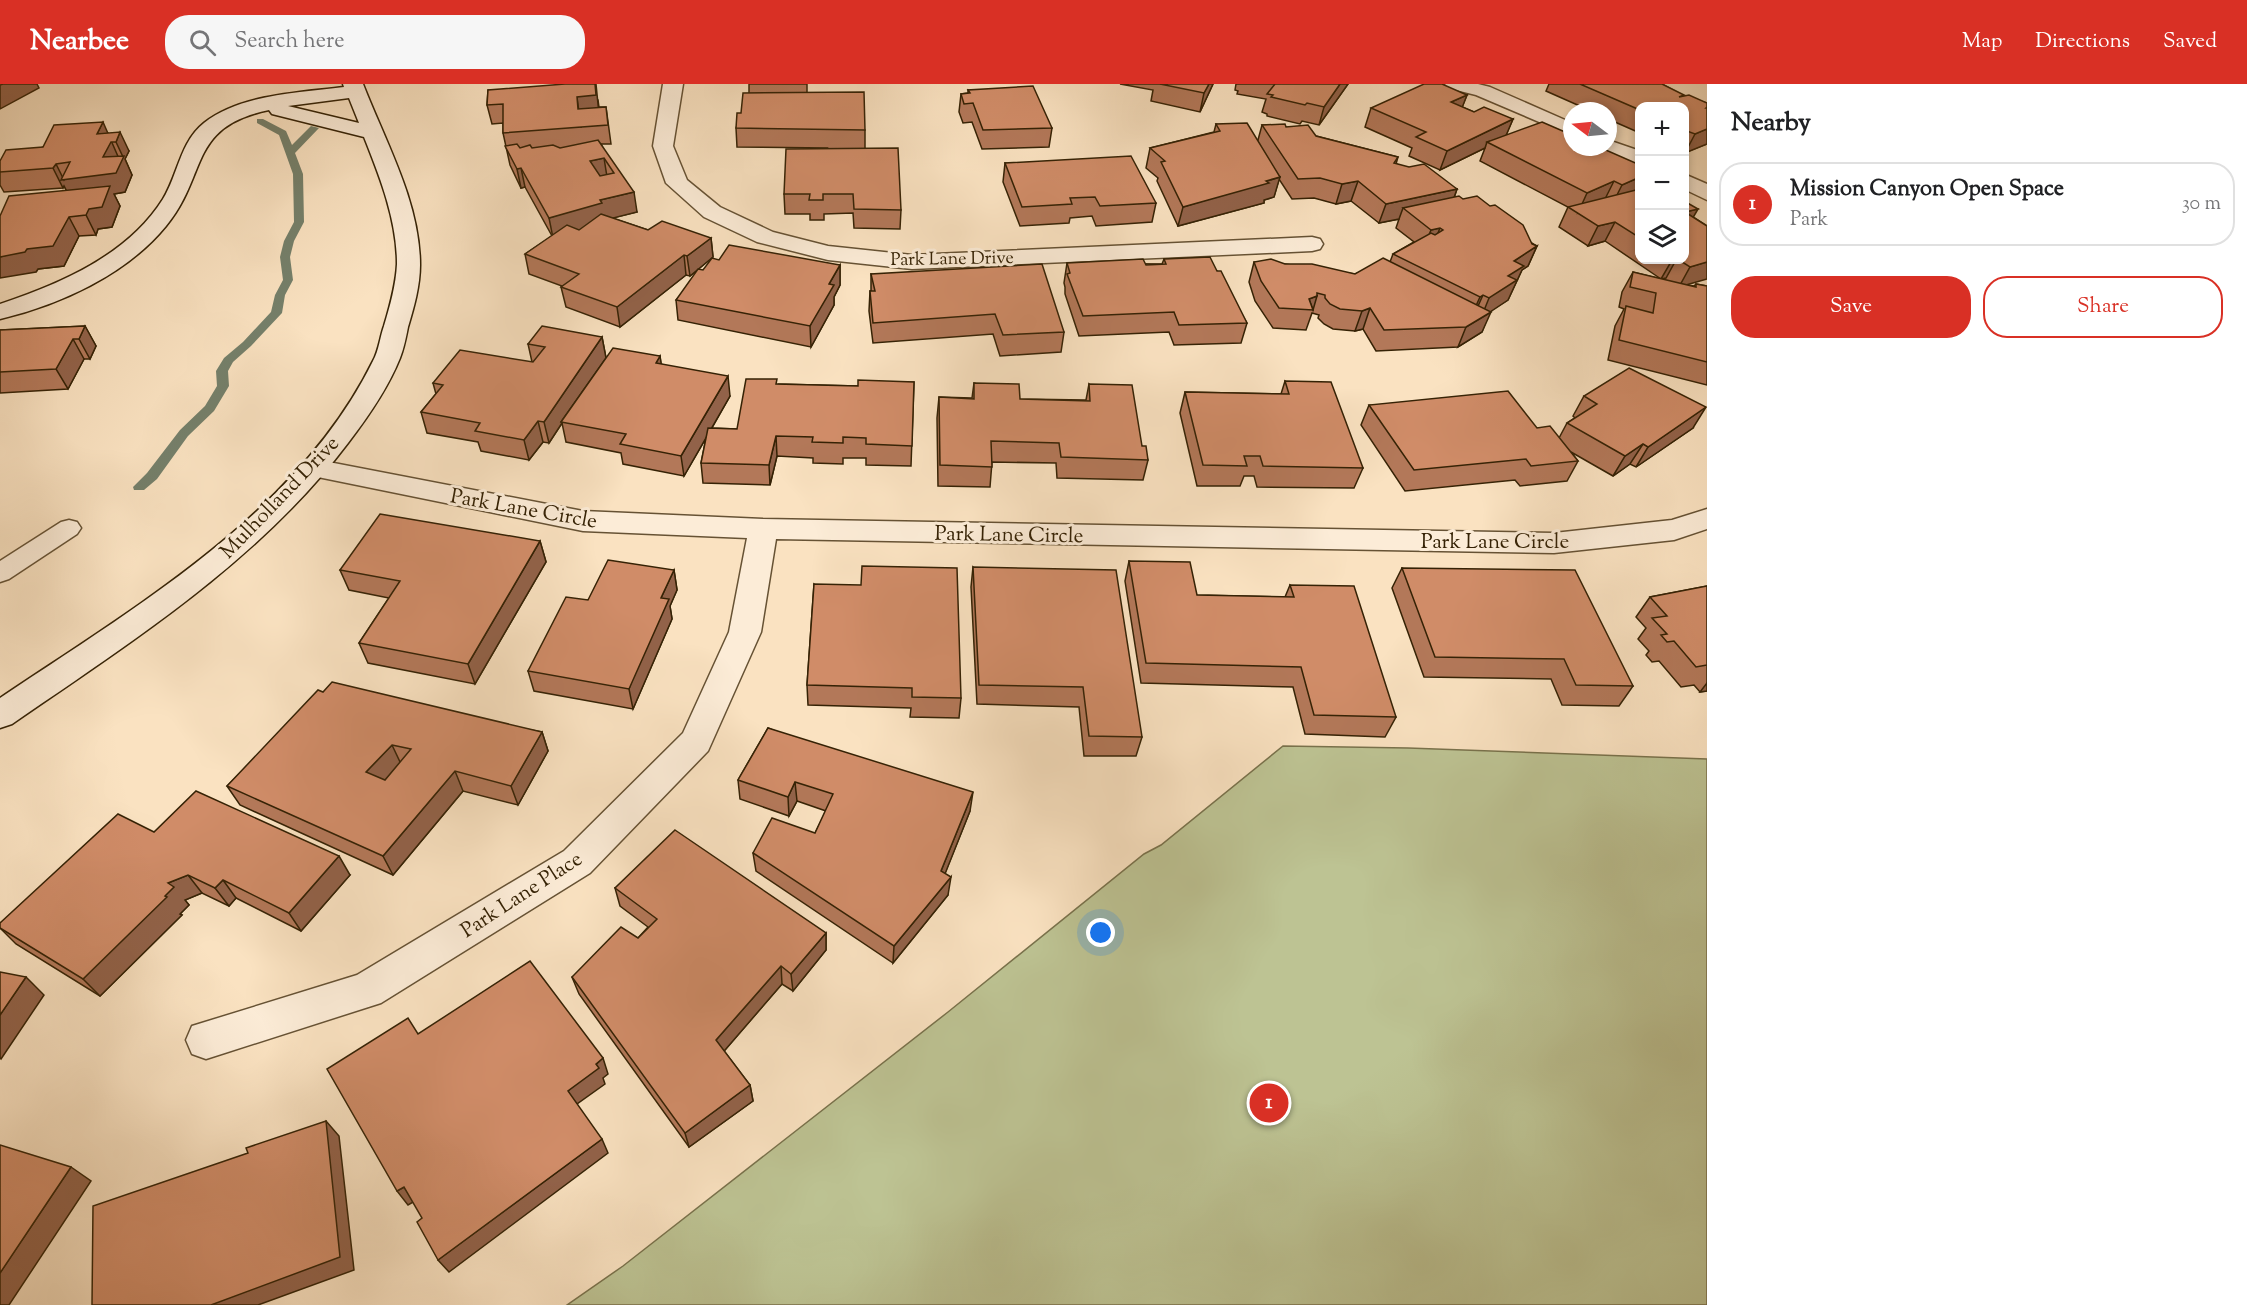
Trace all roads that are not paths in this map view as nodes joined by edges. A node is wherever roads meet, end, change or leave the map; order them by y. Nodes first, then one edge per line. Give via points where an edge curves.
1 (302, 84) edge
2 (674, 84) edge
3 (1455, 84) edge
4 (354, 88) edge
5 (259, 107) junction
6 (1563, 126) edge
7 (373, 133) junction
8 (1617, 150) edge
9 (1635, 157) edge
10 (1689, 183) edge
11 (1707, 193) edge
12 (1312, 244) dead end
13 (0, 312) edge
14 (313, 468) junction
15 (1707, 519) edge
16 (69, 528) dead end
17 (763, 529) junction
18 (0, 573) edge
19 (0, 715) edge
20 (206, 1040) dead end

1 - 5 street
2 - 12 street, Park Lane Drive via 663,146 676,183 712,212 765,237 828,254 912,262
3 - 6 street via 1483,91
4 - 5 street
4 - 7 street, Mulholland Drive
5 - 7 street
5 - 13 street via 220,122 202,137 174,200 149,234 97,271 34,302
7 - 14 street, Mulholland Drive via 402,213 408,258 403,306 386,360 353,418
8 - 9 street
10 - 11 street
14 - 17 street, Park Lane Circle via 583,521
14 - 19 street, Mulholland Drive via 260,524 202,574
15 - 17 street, Park Lane Circle via 1674,530 1554,543
16 - 18 lane
17 - 20 street, Park Lane Place via 745,632 696,741 577,862 367,990

